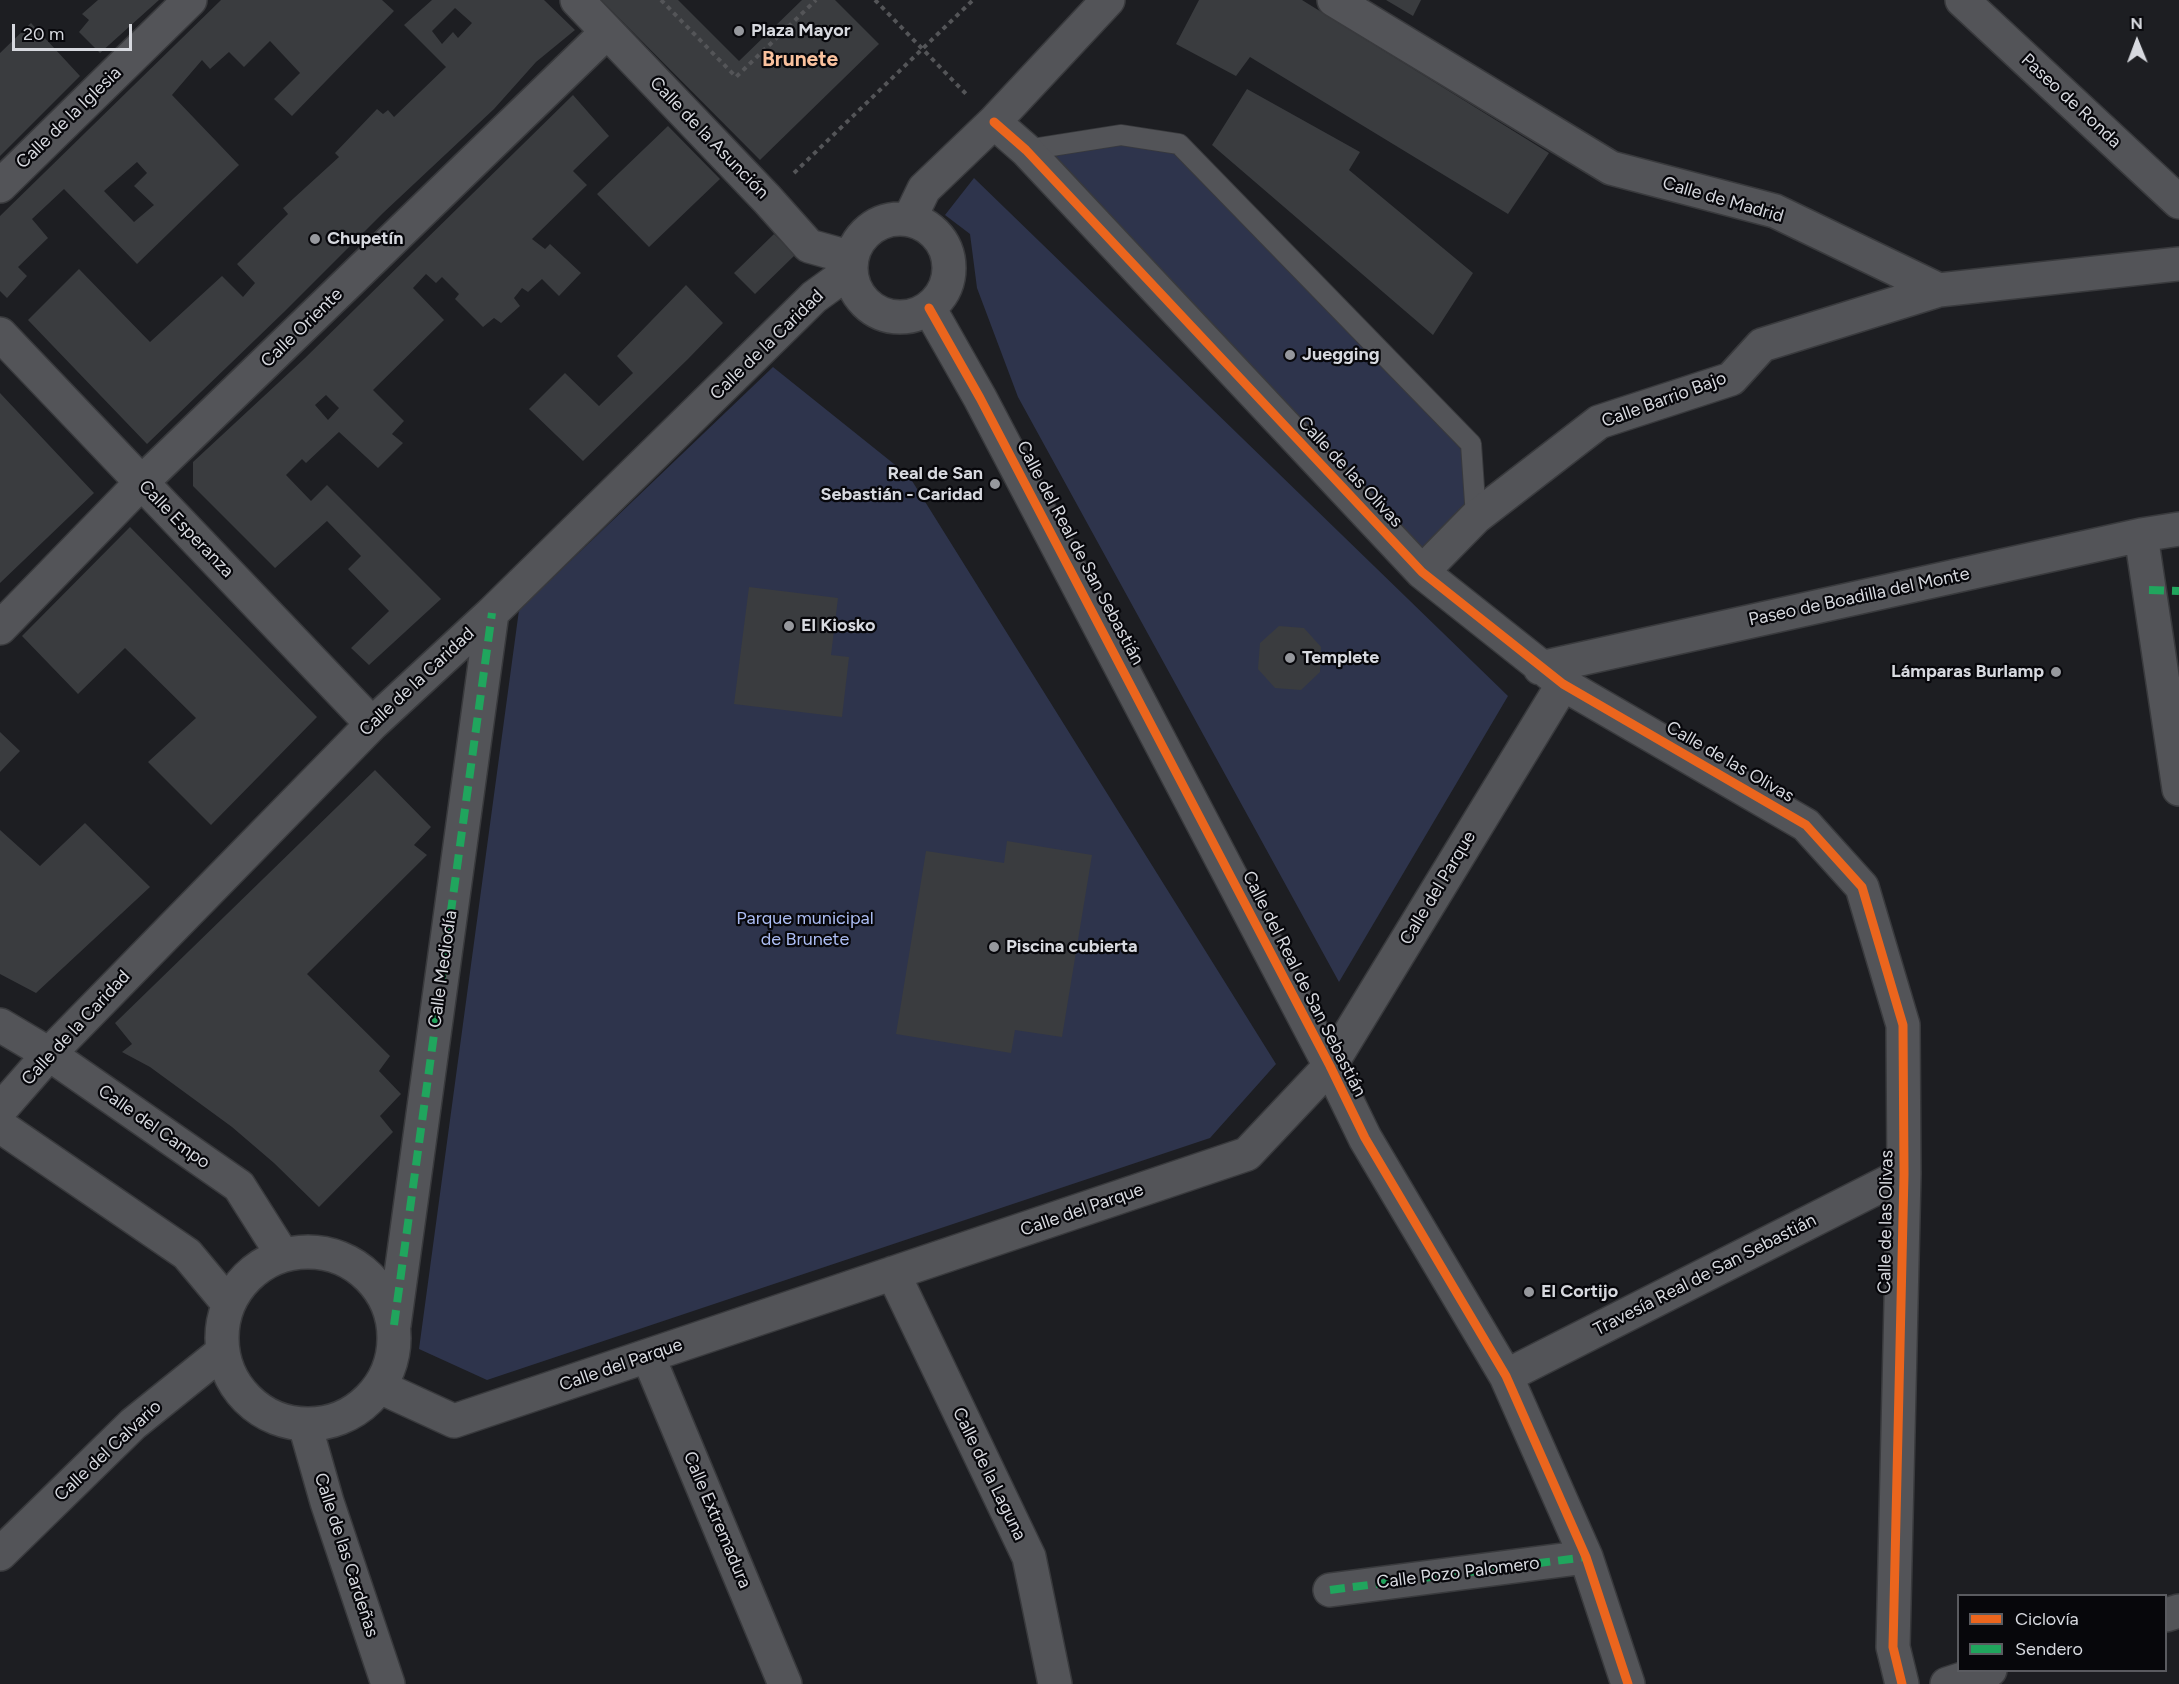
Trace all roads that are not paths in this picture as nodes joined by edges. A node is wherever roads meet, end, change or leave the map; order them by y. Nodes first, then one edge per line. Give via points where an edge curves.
1 (190, 0) edge
2 (577, 0) edge
3 (1108, 0) edge
4 (1334, 0) edge
5 (1962, 0) edge
6 (607, 32) junction
7 (994, 123) junction
8 (1026, 150) junction
9 (0, 186) edge
10 (2179, 201) edge
11 (909, 220) junction
12 (851, 264) junction
13 (2179, 264) edge
14 (1940, 290) junction
15 (929, 308) junction
16 (0, 334) edge
17 (141, 483) junction
18 (1476, 517) junction
19 (2179, 529) edge
20 (2141, 535) junction
21 (1422, 572) junction
22 (492, 613) junction
23 (0, 628) edge
24 (1552, 676) junction
25 (372, 724) junction
26 (2179, 789) edge
27 (0, 1026) edge
28 (49, 1054) junction
29 (1330, 1066) junction
30 (0, 1110) edge
31 (0, 1126) edge
32 (1904, 1174) junction
33 (282, 1254) junction
34 (893, 1273) junction
35 (227, 1302) junction
36 (394, 1325) junction
37 (221, 1353) junction
38 (648, 1356) junction
39 (1506, 1376) junction
40 (380, 1387) junction
41 (305, 1425) junction
42 (0, 1554) edge
43 (1586, 1557) junction
44 (1330, 1590) dead end
45 (1987, 1672) edge
46 (388, 1684) edge
47 (785, 1684) edge
48 (1055, 1684) edge
49 (1627, 1684) edge
50 (1902, 1684) edge
51 (1947, 1684) edge

1 - 9 street, Calle de la Iglesia
2 - 6 street, Calle de la Asunción
3 - 7 street
4 - 14 street, Calle de Madrid via 1611,168 1775,211
5 - 10 street, Paseo de Ronda
6 - 12 street, Calle de la Asunción via 809,246
6 - 17 street, Calle Oriente
7 - 8 street, Calle de las Olivas
7 - 11 street via 924,189
8 - 18 lane via 1121,135 1179,144 1472,444
8 - 21 street, Calle de las Olivas
11 - 12 street via 890,220 873,227 859,240
11 - 15 street via 927,227 941,240 948,258 949,276 942,294
12 - 15 street via 855,288 864,302 879,313 896,317
12 - 22 street, Calle de la Caridad
13 - 14 street
14 - 18 street, Calle Barrio Bajo via 1762,345 1731,379 1599,422
15 - 29 street, Calle del Real de San Sebastián via 985,407
16 - 17 street, Calle Esperanza
17 - 23 street, Calle Oriente
17 - 25 street, Calle Esperanza
18 - 21 street, Calle Barrio Bajo
19 - 20 street, Paseo de Boadilla del Monte
20 - 24 street, Paseo de Boadilla del Monte
20 - 26 street
21 - 24 street, Calle de las Olivas
22 - 25 street, Calle de la Caridad
22 - 36 street, Calle Mediodía
24 - 29 street, Calle del Parque
24 - 32 street, Calle de las Olivas via 1806,825 1862,887 1903,1025
25 - 28 street, Calle de la Caridad
27 - 28 street, Calle del Campo
28 - 30 street, Calle de la Caridad
28 - 33 street, Calle del Campo via 239,1186
29 - 34 street, Calle del Parque via 1247,1154
29 - 39 street, Calle del Real de San Sebastián via 1365,1138
31 - 35 street via 187,1254
32 - 39 street, Travesía Real de San Sebastián
32 - 50 street, Calle de las Olivas via 1893,1647
33 - 35 street via 249,1272
33 - 36 street via 319,1251 355,1264 381,1290
34 - 38 street, Calle del Parque
34 - 48 street, Calle de la Laguna via 1029,1557
35 - 37 street
36 - 40 street via 393,1358
37 - 41 street via 236,1390 266,1415
37 - 42 street, Calle del Calvario via 133,1424
38 - 40 street, Calle del Parque via 454,1421
38 - 47 street, Calle Extremadura
39 - 43 street, Calle del Real de San Sebastián
40 - 41 street via 348,1416
41 - 46 street, Calle de las Cardeñas
43 - 44 street, Calle Pozo Palomero
43 - 49 street, Calle del Real de San Sebastián
45 - 51 street

